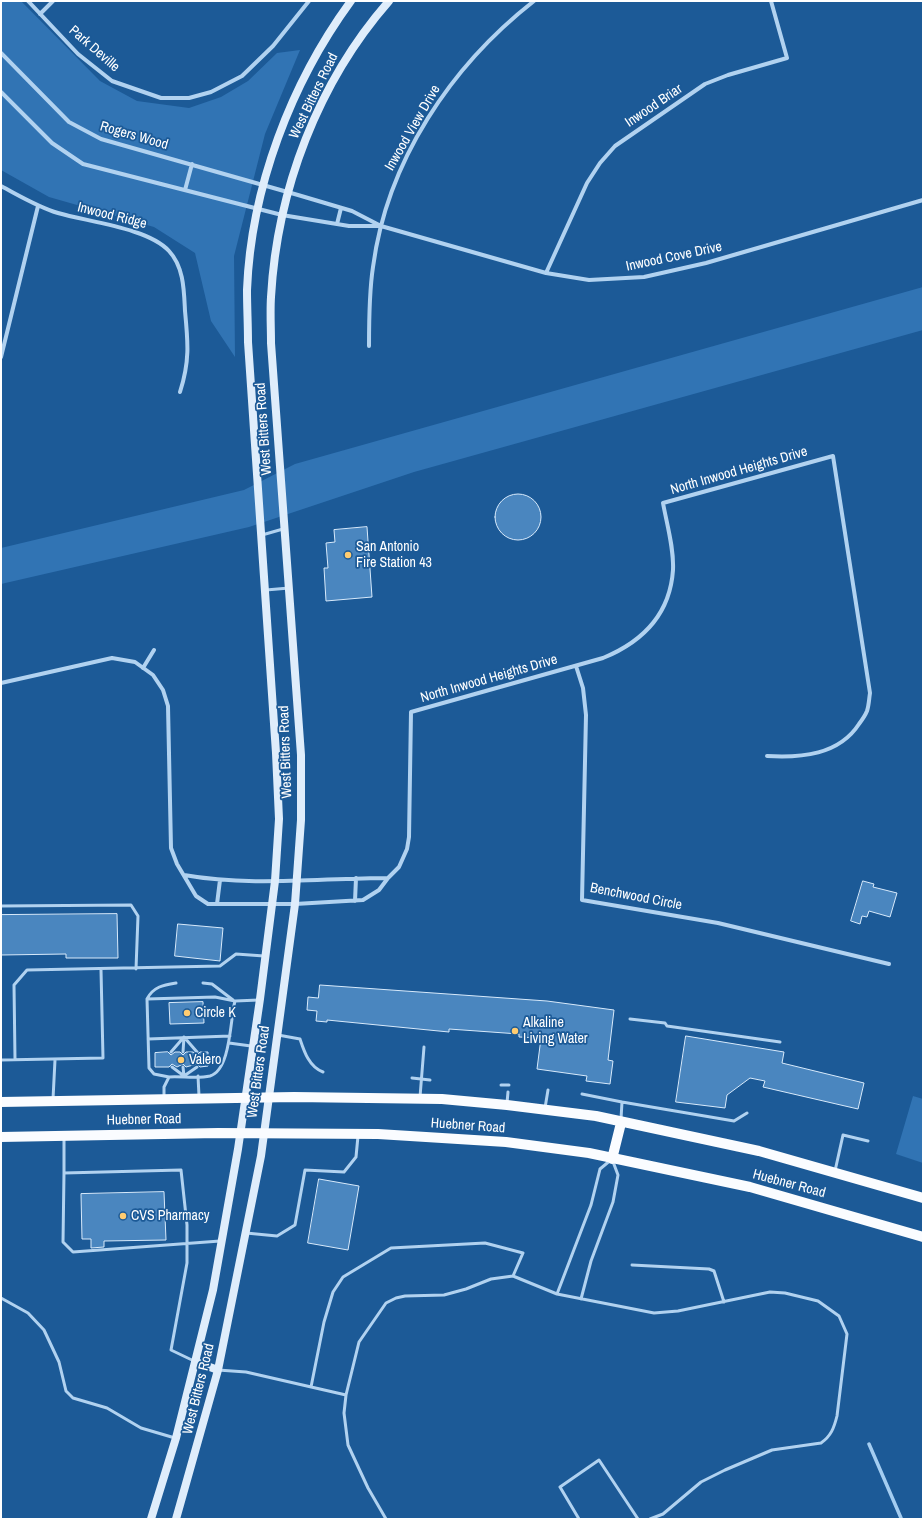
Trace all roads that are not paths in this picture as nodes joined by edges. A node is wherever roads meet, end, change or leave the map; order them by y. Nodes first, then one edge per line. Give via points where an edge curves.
1 (28, 1) edge
2 (53, 1) edge
3 (309, 1) edge
4 (351, 1) edge
5 (389, 1) edge
6 (534, 1) edge
7 (771, 1) edge
8 (40, 14) junction
9 (1, 53) edge
10 (1, 92) edge
11 (192, 164) junction
12 (264, 185) junction
13 (1, 186) edge
14 (185, 190) junction
15 (288, 191) junction
16 (923, 200) edge
17 (38, 206) junction
18 (341, 208) junction
19 (259, 210) junction
20 (282, 215) junction
21 (337, 224) junction
22 (381, 226) junction
23 (546, 274) junction
24 (369, 346) dead end
25 (1, 357) edge
26 (180, 392) dead end
27 (284, 528) junction
28 (262, 535) junction
29 (289, 588) junction
30 (266, 590) junction
31 (154, 650) dead end
32 (576, 666) junction
33 (144, 668) junction
34 (1, 683) edge
35 (767, 756) dead end
36 (184, 875) junction
37 (356, 878) junction
38 (388, 878) junction
39 (220, 880) junction
40 (297, 880) junction
41 (275, 881) junction
42 (355, 901) junction
43 (217, 904) junction
44 (295, 904) junction
45 (272, 905) junction
46 (1, 906) edge
47 (266, 956) junction
48 (889, 964) dead end
49 (136, 969) junction
50 (101, 970) junction
51 (176, 983) dead end
52 (203, 983) dead end
53 (148, 999) junction
54 (260, 1000) junction
55 (235, 1002) junction
56 (630, 1019) dead end
57 (278, 1035) junction
58 (230, 1036) junction
59 (184, 1037) junction
60 (148, 1039) junction
61 (780, 1042) dead end
62 (229, 1043) junction
63 (254, 1047) junction
64 (424, 1047) dead end
65 (171, 1052) dead end
66 (183, 1052) dead end
67 (197, 1052) dead end
68 (15, 1059) junction
69 (1, 1060) edge
70 (55, 1060) junction
71 (172, 1067) dead end
72 (197, 1067) dead end
73 (183, 1068) dead end
74 (322, 1072) dead end
75 (184, 1076) junction
76 (198, 1076) junction
77 (169, 1077) junction
78 (412, 1078) dead end
79 (422, 1079) junction
80 (430, 1080) dead end
81 (501, 1085) dead end
82 (509, 1085) dead end
83 (548, 1090) dead end
84 (508, 1092) dead end
85 (582, 1094) dead end
86 (269, 1097) junction
87 (199, 1098) junction
88 (246, 1098) junction
89 (420, 1098) junction
90 (164, 1099) junction
91 (53, 1101) junction
92 (1, 1102) edge
93 (622, 1102) junction
94 (507, 1105) junction
95 (544, 1110) junction
96 (747, 1113) dead end
97 (621, 1123) junction
98 (240, 1134) junction
99 (264, 1134) junction
100 (359, 1134) junction
101 (64, 1136) junction
102 (1, 1137) edge
103 (868, 1141) dead end
104 (612, 1159) junction
105 (64, 1173) junction
106 (834, 1173) junction
107 (923, 1198) edge
108 (246, 1233) junction
109 (923, 1237) edge
110 (222, 1241) junction
111 (187, 1242) junction
112 (632, 1265) dead end
113 (513, 1276) junction
114 (557, 1294) junction
115 (1, 1298) edge
116 (581, 1299) junction
117 (724, 1302) junction
118 (196, 1362) junction
119 (218, 1370) junction
120 (311, 1387) junction
121 (346, 1395) junction
122 (176, 1438) junction
123 (151, 1519) edge
124 (176, 1519) edge
125 (386, 1519) edge
126 (579, 1519) edge
127 (638, 1519) edge
128 (650, 1519) edge

1 - 8 street, Park Deville
2 - 8 street
3 - 8 street, Park Deville via 273,46 242,76 211,92 189,98 161,98 112,81 78,54
4 - 12 main road, West Bitters Road via 306,72 284,120
5 - 15 main road, West Bitters Road via 350,51 327,93 309,131
6 - 22 street, Inwood View Drive via 483,46 456,77 432,112 397,177
7 - 23 street, Inwood Briar via 787,58 706,84 616,146 587,182
9 - 11 street, Rogers Wood via 69,122 90,135
10 - 14 street via 52,143 83,164
11 - 12 street, Rogers Wood
11 - 14 street
12 - 15 street, Rogers Wood
12 - 19 main road, West Bitters Road
13 - 17 street, Inwood Ridge
14 - 19 street
15 - 18 street, Inwood Cove Drive
15 - 20 main road, West Bitters Road
16 - 23 street, Inwood Cove Drive via 706,263 644,277 589,280
17 - 25 street
17 - 26 street, Inwood Ridge via 151,237 170,251 179,266 183,283 188,348 186,374
18 - 21 street
18 - 22 street, Inwood Cove Drive
19 - 20 street, Inwood Cove Drive
19 - 28 main road, West Bitters Road via 252,238 247,290 251,395
20 - 21 street, Inwood Cove Drive
20 - 27 main road, West Bitters Road via 271,297 271,335
21 - 22 street, Inwood Cove Drive
22 - 23 street, Inwood Cove Drive
22 - 24 street, Inwood View Drive via 373,267
27 - 28 lane
27 - 29 main road, West Bitters Road
28 - 30 main road, West Bitters Road
29 - 30 lane
29 - 40 main road, West Bitters Road via 301,755 301,820
30 - 41 main road, West Bitters Road via 278,812
31 - 33 street
32 - 35 street, North Inwood Heights Drive via 620,651 637,640 651,626 662,609 670,590 673,570 672,549 663,503 833,456 870,693 867,713 852,735 836,746 813,754 792,757
32 - 38 street, North Inwood Heights Drive via 412,712 410,837 399,867
32 - 48 street, Benchwood Circle via 584,688 586,715 582,900 718,923
33 - 34 street via 134,662 112,658
33 - 36 street, North Inwood Heights Drive via 153,675 163,690 168,706 171,848
36 - 39 street
36 - 43 street, North Inwood Heights Drive via 196,896 208,904
37 - 38 street
37 - 40 street
37 - 42 street
38 - 42 street, North Inwood Heights Drive via 379,890 364,900
39 - 41 street
39 - 43 street
40 - 41 street
40 - 44 main road, West Bitters Road
41 - 45 main road, West Bitters Road
42 - 44 street, North Inwood Heights Drive
43 - 45 street, North Inwood Heights Drive
44 - 45 street, North Inwood Heights Drive
44 - 57 main road, West Bitters Road
45 - 47 main road, West Bitters Road
46 - 49 lane via 132,905 138,916
47 - 49 lane via 236,954 220,966
47 - 54 main road, West Bitters Road
49 - 50 lane
50 - 68 lane via 27,970 14,985
50 - 70 lane via 103,1058
51 - 53 lane via 159,987
52 - 55 lane via 212,984
53 - 55 lane via 215,997
53 - 60 lane
54 - 55 lane
54 - 63 main road, West Bitters Road
55 - 58 lane
56 - 61 lane
57 - 74 lane via 300,1038 308,1058
57 - 86 main road, West Bitters Road
58 - 59 lane
58 - 62 lane
59 - 60 lane
59 - 65 lane
59 - 66 lane
59 - 67 lane
60 - 77 lane via 150,1071
62 - 63 lane
62 - 76 lane via 221,1068 211,1076
63 - 88 main road, West Bitters Road
64 - 79 lane
68 - 69 lane
68 - 70 lane
70 - 91 lane
71 - 75 lane
72 - 75 lane
73 - 75 lane
75 - 76 lane
75 - 77 lane
76 - 87 lane
77 - 90 lane via 164,1087
78 - 79 lane
79 - 80 lane
79 - 89 lane
81 - 82 lane
83 - 95 lane
84 - 94 lane
85 - 93 lane
86 - 88 main road, Huebner Road
86 - 89 main road, Huebner Road
86 - 99 main road, West Bitters Road
87 - 88 main road, Huebner Road
87 - 90 main road, Huebner Road
88 - 98 main road, West Bitters Road
89 - 94 main road, Huebner Road
90 - 91 main road, Huebner Road
91 - 92 main road, Huebner Road
93 - 96 lane via 734,1121
93 - 97 lane
94 - 95 main road, Huebner Road
95 - 97 main road, Huebner Road via 596,1116
97 - 104 main road
97 - 106 main road, Huebner Road via 759,1151
98 - 99 main road, Huebner Road
98 - 101 main road, Huebner Road
98 - 110 main road, West Bitters Road
99 - 100 main road, Huebner Road
99 - 108 main road, West Bitters Road
100 - 104 main road, Huebner Road via 506,1142 589,1153
100 - 108 lane via 356,1157 344,1172 305,1170 295,1225 277,1236
101 - 102 main road, Huebner Road
101 - 105 lane
103 - 106 lane via 843,1135
104 - 109 main road, Huebner Road via 750,1187
104 - 114 lane via 600,1169 591,1205
104 - 116 lane via 618,1175 613,1202 591,1262
105 - 111 lane via 181,1170
105 - 111 lane via 63,1242 74,1252
106 - 107 main road, Huebner Road
108 - 119 main road, West Bitters Road
110 - 111 lane
110 - 118 main road, West Bitters Road
111 - 118 lane via 188,1263 171,1350
112 - 117 lane via 714,1271
113 - 114 lane
113 - 120 lane via 523,1253 485,1243 391,1248 343,1277 333,1292
113 - 121 lane via 491,1279 444,1295 405,1296 386,1303 359,1342
114 - 116 lane
115 - 122 lane via 28,1313 44,1330 59,1362 66,1391 73,1398 107,1408 140,1428
116 - 117 lane via 654,1313 678,1312
117 - 128 lane via 770,1292 785,1293 818,1301 839,1316 847,1334 834,1428 828,1438 821,1443 772,1450 725,1470 701,1482 663,1514
118 - 119 main road
118 - 122 main road, West Bitters Road
119 - 120 lane via 246,1372
119 - 124 main road, West Bitters Road
120 - 121 lane
121 - 125 lane via 344,1419 348,1445
122 - 123 main road, West Bitters Road
126 - 127 lane via 560,1488 599,1460

